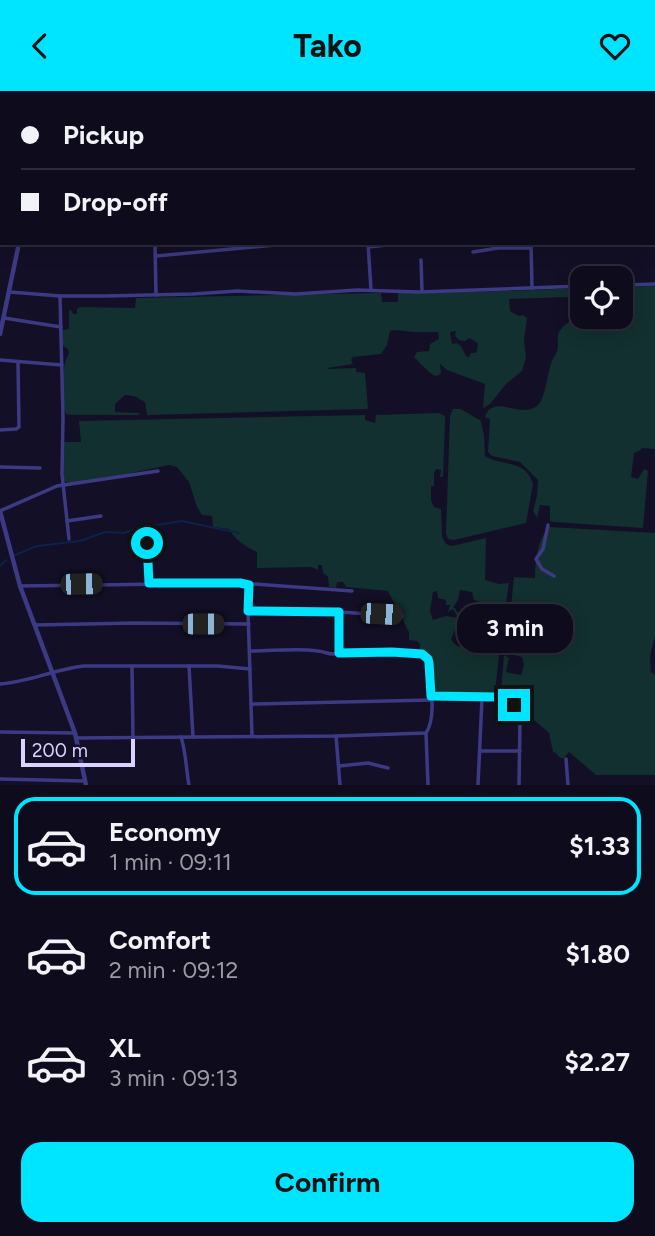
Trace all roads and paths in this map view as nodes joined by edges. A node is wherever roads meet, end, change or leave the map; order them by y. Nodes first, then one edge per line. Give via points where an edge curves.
1 (19, 245) edge
2 (155, 245) edge
3 (275, 245) edge
4 (369, 245) edge
5 (531, 245) edge
6 (473, 252) dead end
7 (156, 256) junction
8 (421, 260) dead end
9 (655, 284) edge
10 (633, 285) edge
11 (570, 287) edge
12 (532, 288) junction
13 (371, 290) junction
14 (10, 292) junction
15 (422, 292) junction
16 (156, 295) junction
17 (60, 296) junction
18 (4, 318) junction
19 (61, 327) junction
20 (0, 334) edge
21 (0, 361) edge
22 (18, 362) junction
23 (62, 365) junction
24 (0, 430) edge
25 (0, 467) edge
26 (40, 468) dead end
27 (158, 471) dead end
28 (63, 485) junction
29 (0, 511) edge
30 (101, 516) dead end
31 (67, 521) junction
32 (548, 525) dead end
33 (69, 539) dead end
34 (147, 543) dead end
35 (554, 576) dead end
36 (149, 583) junction
37 (249, 585) junction
38 (20, 586) junction
39 (352, 591) dead end
40 (248, 611) junction
41 (339, 612) junction
42 (402, 615) dead end
43 (249, 624) junction
44 (35, 625) junction
45 (250, 652) junction
46 (339, 653) junction
47 (132, 666) junction
48 (189, 666) junction
49 (250, 669) junction
50 (53, 672) junction
51 (0, 684) edge
52 (431, 698) junction
53 (482, 698) junction
54 (251, 704) junction
55 (0, 732) edge
56 (426, 733) junction
57 (76, 736) junction
58 (252, 736) junction
59 (336, 736) junction
60 (181, 737) junction
61 (193, 737) junction
62 (133, 738) junction
63 (481, 751) junction
64 (520, 751) junction
65 (566, 759) dead end
66 (339, 766) junction
67 (388, 768) dead end
68 (0, 779) edge
69 (86, 783) edge
70 (188, 785) edge
71 (340, 785) edge
72 (428, 785) edge
73 (478, 785) edge
74 (519, 785) edge
75 (568, 785) edge

1 - 14 street
2 - 7 street
3 - 7 street
4 - 13 street
5 - 6 street
5 - 12 street
7 - 16 street
8 - 15 street
9 - 10 street
11 - 12 street
12 - 15 street
13 - 15 street
13 - 16 street
14 - 17 street
14 - 18 street
16 - 17 street
17 - 19 street
18 - 19 street
18 - 20 street
19 - 23 street
21 - 22 street
22 - 23 street
22 - 24 street via 19,427
23 - 28 street
25 - 26 street
27 - 28 street
28 - 29 street
28 - 31 street
29 - 38 street
30 - 31 street
31 - 33 street
32 - 35 street via 536,559
34 - 36 street
36 - 37 street
36 - 38 street
37 - 39 street
37 - 40 street
38 - 44 street
40 - 41 street
40 - 43 street
41 - 42 street
41 - 46 street
43 - 44 street
43 - 45 street
44 - 50 street
45 - 46 street
45 - 49 street
46 - 52 street via 422,654 429,663
47 - 48 street
47 - 50 street via 84,666
47 - 62 street
48 - 49 street
48 - 61 street
49 - 54 street
50 - 51 street
50 - 57 street
52 - 53 street
52 - 54 street
52 - 56 street via 432,721
53 - 63 street
53 - 64 street via 504,698 519,710
54 - 58 street
55 - 57 street
56 - 59 street
56 - 72 street
57 - 62 street
57 - 69 street
58 - 59 street
58 - 61 street
59 - 66 street
60 - 61 street
60 - 62 street
60 - 70 street
63 - 64 street
63 - 73 street
64 - 74 street
65 - 75 street
66 - 67 street via 368,763
66 - 71 street
68 - 69 street

